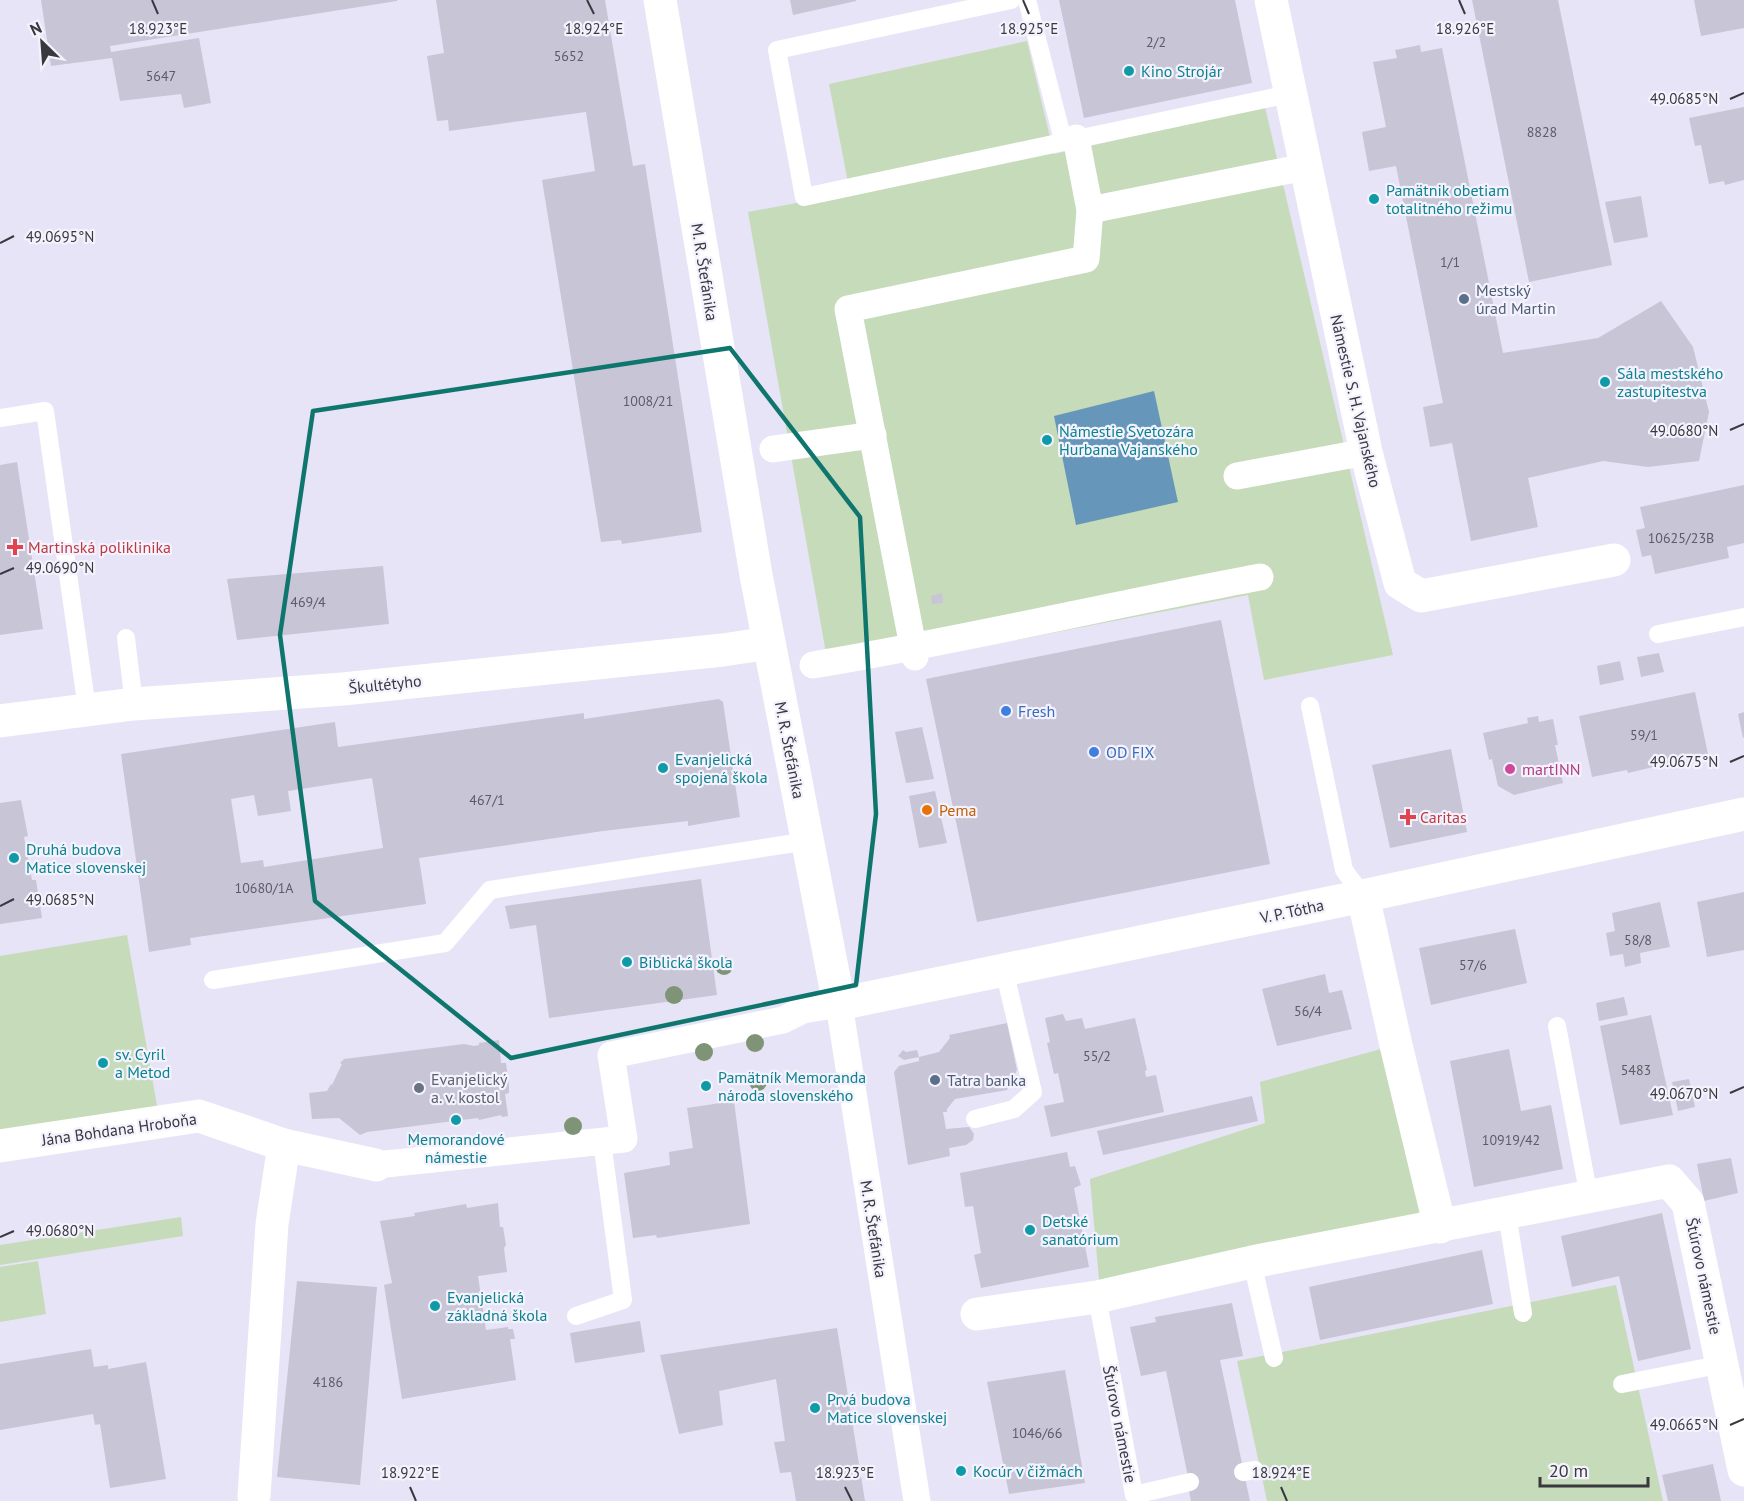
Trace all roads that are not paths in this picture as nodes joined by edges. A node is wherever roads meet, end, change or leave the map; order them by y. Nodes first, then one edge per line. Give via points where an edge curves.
1 (660, 0) edge
2 (1011, 0) edge
3 (1028, 0) edge
4 (1270, 0) edge
5 (1289, 94) junction
6 (1069, 139) junction
7 (1305, 167) junction
8 (1090, 210) junction
9 (0, 418) edge
10 (873, 435) junction
11 (773, 449) dead end
12 (1366, 452) junction
13 (1237, 476) dead end
14 (1614, 560) dead end
15 (1260, 577) dead end
16 (1744, 617) edge
17 (1658, 634) dead end
18 (126, 638) dead end
19 (769, 643) junction
20 (914, 652) junction
21 (813, 665) dead end
22 (134, 704) junction
23 (1310, 706) dead end
24 (87, 709) junction
25 (0, 721) edge
26 (1744, 814) edge
27 (808, 842) junction
28 (1363, 896) junction
29 (1004, 970) junction
30 (213, 980) dead end
31 (839, 1004) junction
32 (1557, 1026) dead end
33 (975, 1119) dead end
34 (602, 1141) junction
35 (284, 1145) junction
36 (0, 1146) edge
37 (376, 1165) joint
38 (1589, 1197) junction
39 (1507, 1214) junction
40 (1440, 1227) junction
41 (1252, 1262) junction
42 (1097, 1297) junction
43 (1523, 1312) dead end
44 (977, 1314) dead end
45 (576, 1316) dead end
46 (1274, 1358) dead end
47 (1723, 1364) junction
48 (1622, 1384) dead end
49 (1744, 1470) edge
50 (1190, 1482) dead end
51 (254, 1496) dead end
52 (916, 1501) edge

1 - 19 street, M. R. Štefánika
2 - 6 lane via 777,50 804,197
3 - 6 lane
4 - 5 street, Námestie S. H. Vajanského
5 - 6 lane
5 - 7 street, Námestie S. H. Vajanského
6 - 8 street
7 - 8 street
7 - 12 street, Námestie S. H. Vajanského
8 - 10 street via 1086,259 848,309
9 - 24 lane via 45,411
10 - 11 street
10 - 20 street
12 - 13 street
12 - 14 street, Námestie S. H. Vajanského via 1400,583 1421,596
15 - 20 street
16 - 17 lane
18 - 22 lane
19 - 22 street, Škultétyho via 343,689
19 - 27 street, M. R. Štefánika
20 - 21 street
22 - 24 street, Škultétyho
23 - 28 lane via 1344,870
24 - 25 street, Škultétyho
26 - 28 street, V. P. Tótha
27 - 30 lane via 490,890 445,943
27 - 31 street, M. R. Štefánika
28 - 29 street, V. P. Tótha
28 - 40 street
29 - 31 street, V. P. Tótha
29 - 33 lane via 1033,1092 1014,1109
31 - 34 street via 803,1010 783,1020 611,1055 624,1138
31 - 52 street, M. R. Štefánika
32 - 38 lane
34 - 37 street
34 - 45 lane via 623,1300
35 - 36 street, Jána Bohdana Hroboňa via 199,1116
35 - 37 street, Jána Bohdana Hroboňa
35 - 51 street via 272,1224
38 - 39 street, Štúrovo námestie
38 - 47 street, Štúrovo námestie via 1669,1181 1688,1203
39 - 40 street, Štúrovo námestie
39 - 43 lane
40 - 41 street, Štúrovo námestie
41 - 42 street, Štúrovo námestie
41 - 46 lane
42 - 44 street, Štúrovo námestie
42 - 50 lane, Štúrovo námestie via 1134,1495
47 - 48 lane
47 - 49 street, Štúrovo námestie

